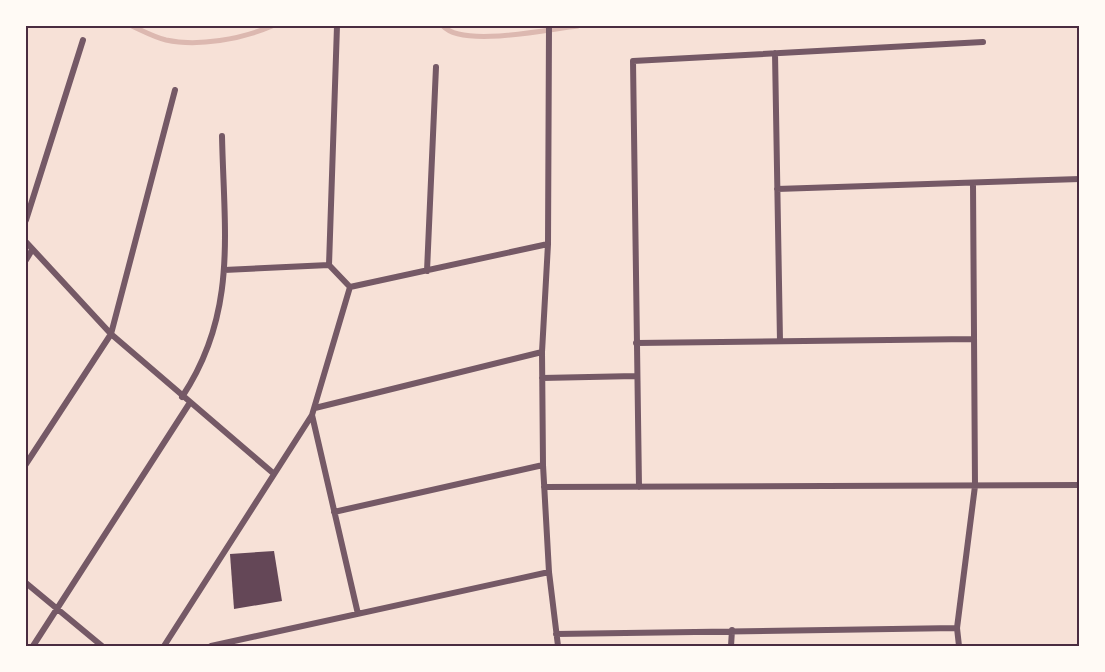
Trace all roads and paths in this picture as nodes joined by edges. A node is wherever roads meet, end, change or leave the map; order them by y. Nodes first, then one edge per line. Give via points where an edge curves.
1 (336, 26) edge
2 (549, 26) edge
3 (83, 40) dead end
4 (983, 42) dead end
5 (775, 53) junction
6 (436, 68) dead end
7 (175, 90) dead end
8 (222, 136) dead end
9 (1080, 179) edge
10 (973, 183) junction
11 (777, 189) junction
12 (26, 220) edge
13 (26, 242) edge
14 (549, 244) junction
15 (32, 250) junction
16 (26, 260) edge
17 (329, 265) junction
18 (224, 270) junction
19 (427, 271) junction
20 (350, 287) junction
21 (111, 334) junction
22 (973, 339) junction
23 (780, 341) junction
24 (636, 343) junction
25 (542, 352) junction
26 (636, 376) junction
27 (542, 378) junction
28 (182, 397) junction
29 (189, 404) junction
30 (315, 408) junction
31 (312, 415) junction
32 (26, 464) edge
33 (543, 465) junction
34 (273, 473) junction
35 (975, 486) junction
36 (1080, 486) edge
37 (544, 487) junction
38 (639, 487) junction
39 (334, 512) junction
40 (549, 572) junction
41 (26, 583) edge
42 (58, 610) junction
43 (358, 614) junction
44 (957, 628) junction
45 (732, 630) junction
46 (556, 634) junction
47 (33, 646) edge
48 (102, 646) edge
49 (164, 646) edge
50 (211, 646) edge
51 (558, 646) edge
52 (731, 646) edge
53 (959, 646) edge

1 - 17 street
2 - 14 street
3 - 12 street
4 - 5 street
5 - 11 street
5 - 24 street via 633,61
6 - 19 street
7 - 21 street
8 - 18 street
9 - 10 street
10 - 11 street
10 - 22 street
11 - 23 street
13 - 15 street
14 - 19 street
14 - 25 street
15 - 16 street
15 - 21 street
17 - 18 street
17 - 20 street
18 - 28 street via 222,302 213,335 199,370
19 - 20 street
20 - 30 street
21 - 28 street
21 - 32 street
22 - 23 street
22 - 35 street
23 - 24 street
24 - 26 street
25 - 27 street
25 - 30 street
26 - 27 street
26 - 38 street
27 - 33 street
28 - 29 street
29 - 34 street
29 - 42 street
30 - 31 street
31 - 34 street
31 - 39 street
33 - 37 street
33 - 39 street
34 - 49 street
35 - 36 street
35 - 38 street
35 - 44 street
37 - 38 street
37 - 40 street
39 - 43 street
40 - 43 street
40 - 46 street
41 - 42 street
42 - 47 street
42 - 48 street
43 - 50 street
44 - 45 street
44 - 53 street
45 - 46 street
45 - 52 street
46 - 51 street

